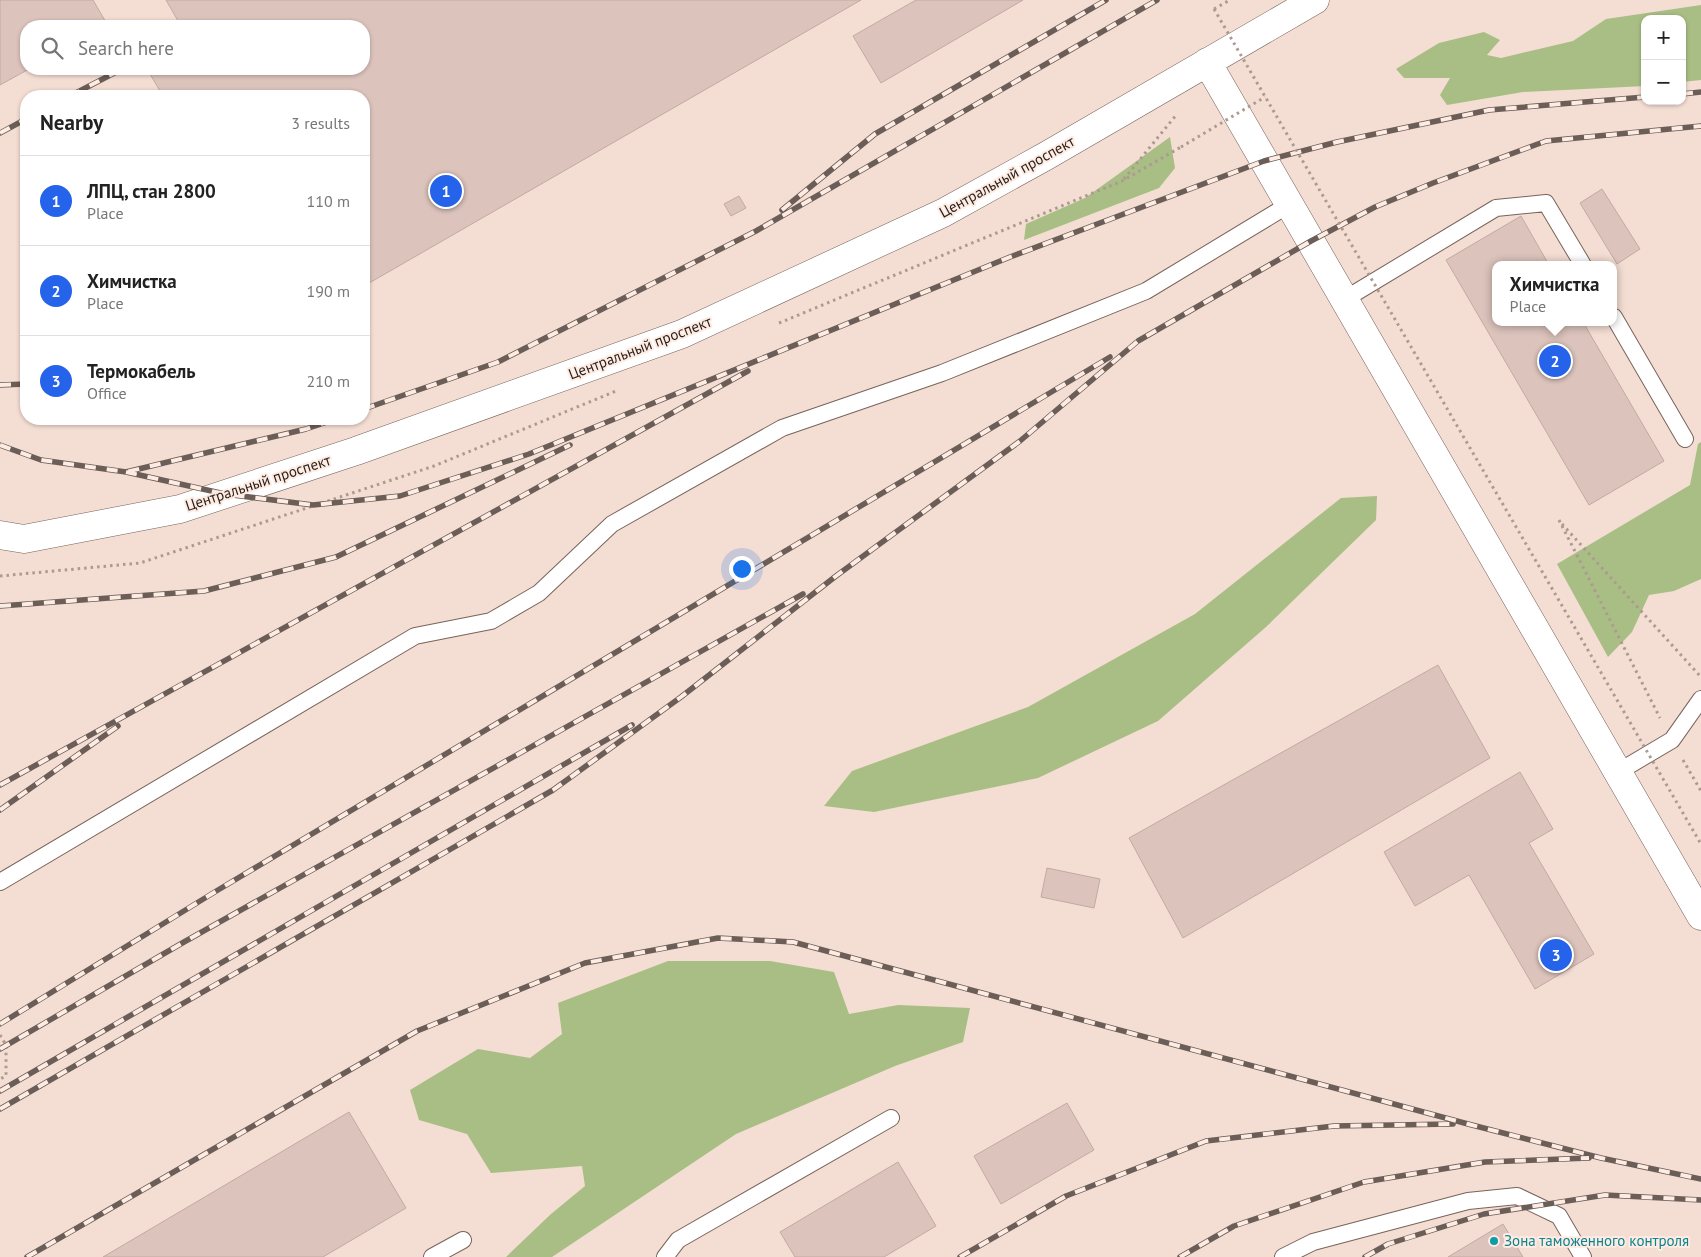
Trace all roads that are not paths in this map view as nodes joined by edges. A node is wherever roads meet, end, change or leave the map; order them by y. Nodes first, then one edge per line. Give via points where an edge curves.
1 (1315, 0) edge
2 (1213, 72) junction
3 (1290, 204) junction
4 (1581, 261) edge
5 (1344, 299) junction
6 (1617, 322) edge
7 (1685, 439) dead end
8 (0, 535) edge
9 (1701, 699) edge
10 (1618, 772) junction
11 (0, 882) edge
12 (1701, 916) edge
13 (890, 1118) dead end
14 (463, 1240) dead end
15 (432, 1257) edge
16 (665, 1257) edge
17 (1283, 1257) edge
18 (1584, 1257) edge

1 - 2 street, Центральный проспект
2 - 3 street
2 - 8 street, Центральный проспект via 1046,156 943,213 682,334 356,451 180,509 24,539
3 - 5 street
3 - 11 lane via 1146,291 942,373 782,428 612,524 539,593 491,621 415,636
4 - 5 lane via 1546,203 1496,208
5 - 10 street
6 - 7 lane
9 - 10 lane via 1672,740
10 - 12 street
13 - 16 lane via 678,1240
14 - 15 lane
17 - 18 lane via 1313,1242 1468,1201 1517,1196 1559,1216

